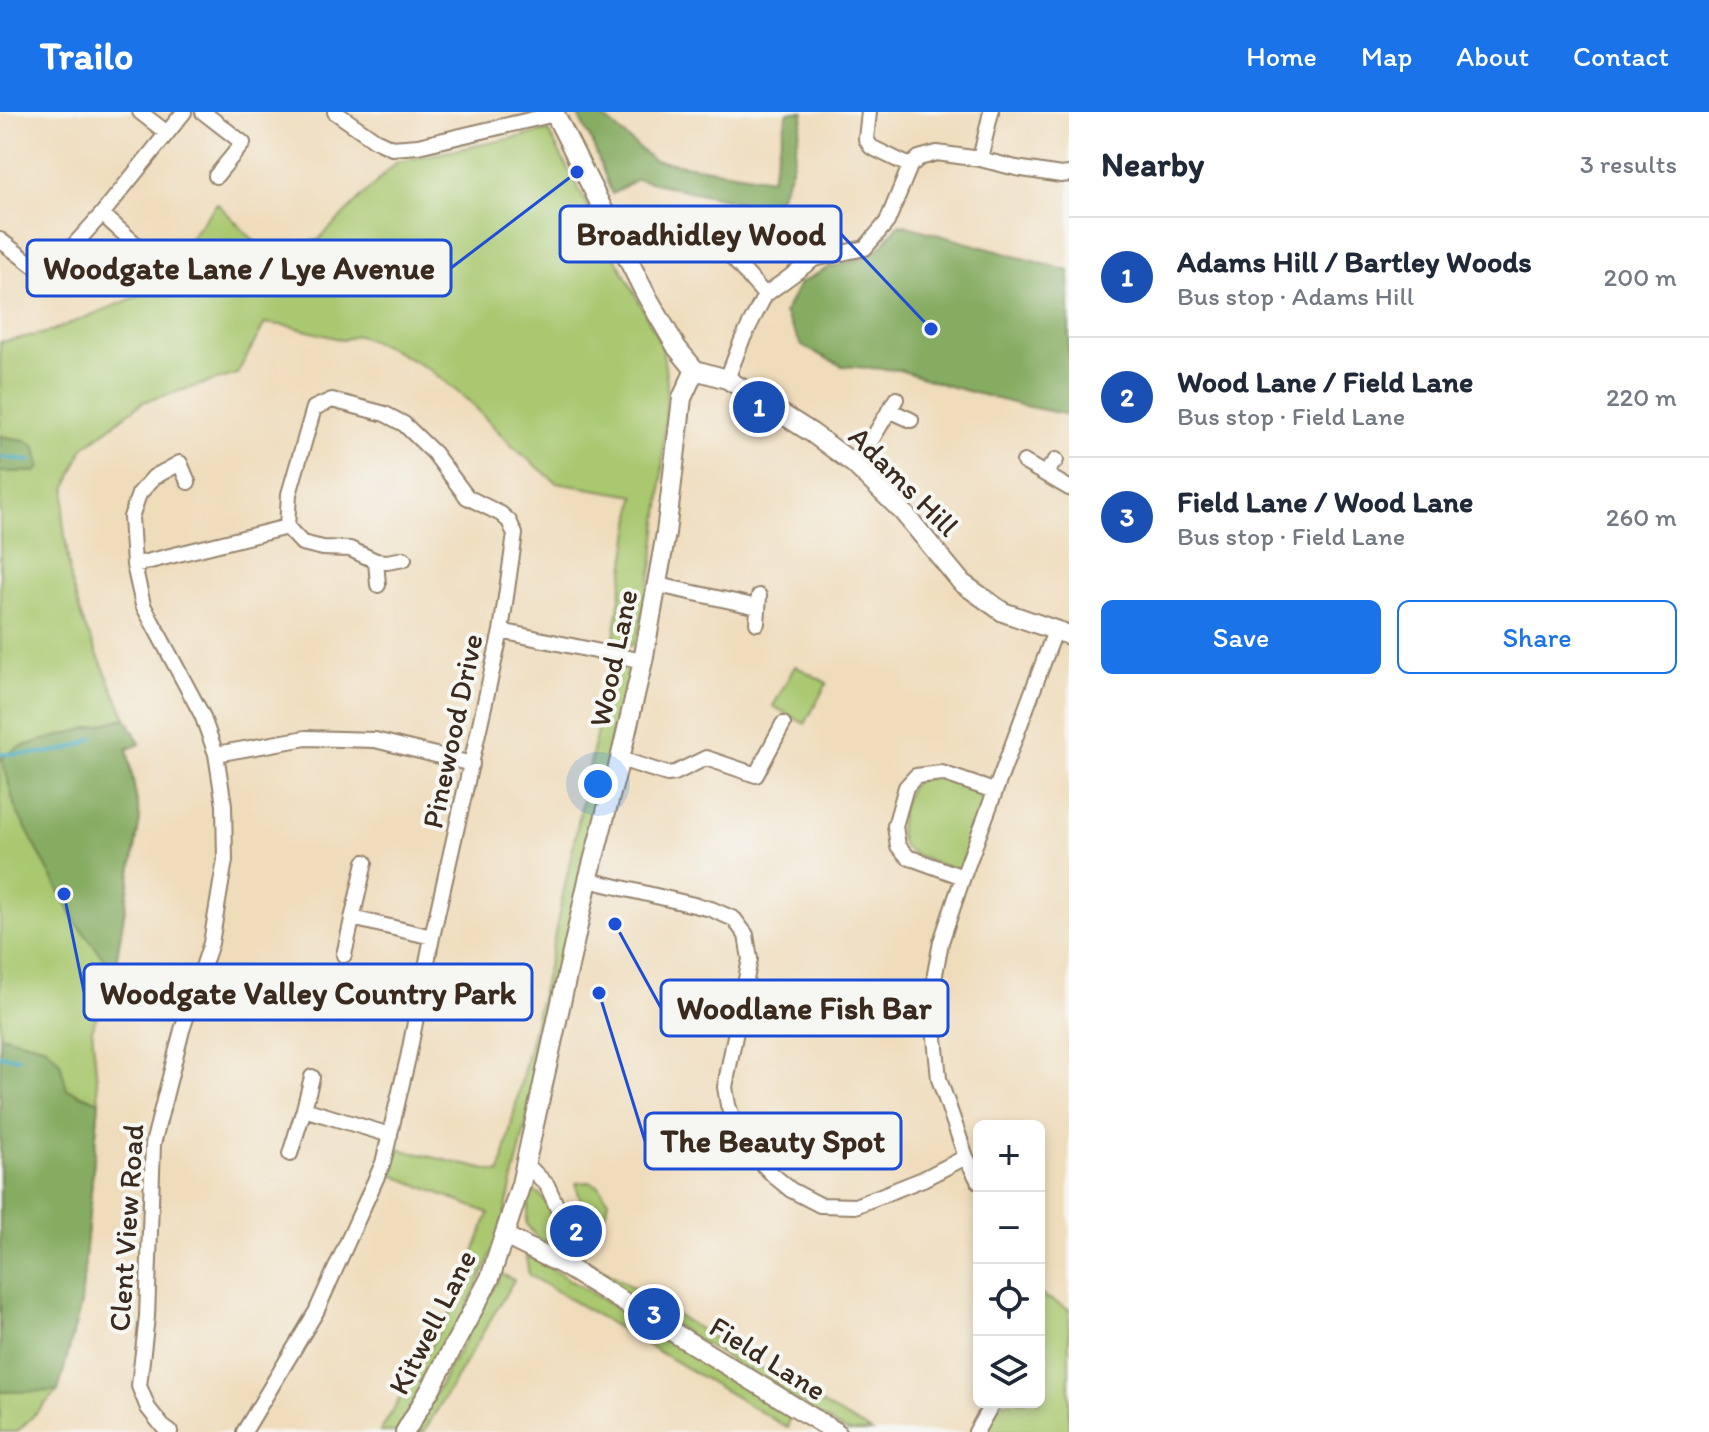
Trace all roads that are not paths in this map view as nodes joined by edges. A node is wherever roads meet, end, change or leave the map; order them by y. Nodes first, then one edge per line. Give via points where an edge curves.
1 (140, 112) edge
2 (184, 112) edge
3 (203, 112) edge
4 (335, 112) edge
5 (869, 112) edge
6 (991, 112) edge
7 (555, 113) edge
8 (167, 133) junction
9 (980, 159) junction
10 (910, 166) junction
11 (1069, 174) edge
12 (216, 176) dead end
13 (102, 214) junction
14 (706, 228) dead end
15 (0, 240) edge
16 (141, 249) dead end
17 (765, 295) junction
18 (695, 370) junction
19 (727, 379) junction
20 (911, 420) dead end
21 (1056, 460) dead end
22 (1024, 462) dead end
23 (854, 464) junction
24 (1045, 473) junction
25 (188, 482) dead end
26 (1069, 488) edge
27 (287, 527) junction
28 (404, 559) dead end
29 (376, 561) junction
30 (134, 565) junction
31 (378, 585) dead end
32 (658, 585) junction
33 (757, 623) dead end
34 (501, 631) junction
35 (1062, 633) edge
36 (643, 661) junction
37 (783, 724) dead end
38 (216, 754) junction
39 (620, 759) junction
40 (472, 764) junction
41 (994, 791) junction
42 (365, 862) dead end
43 (963, 877) junction
44 (588, 880) junction
45 (352, 918) junction
46 (432, 937) junction
47 (344, 955) dead end
48 (312, 1077) dead end
49 (304, 1109) junction
50 (390, 1135) junction
51 (290, 1154) dead end
52 (966, 1157) junction
53 (525, 1163) junction
54 (973, 1170) edge
55 (505, 1236) junction
56 (565, 1266) junction
57 (990, 1408) edge
58 (816, 1427) edge
59 (170, 1432) edge
60 (244, 1432) edge
61 (405, 1432) edge
62 (836, 1432) edge
63 (976, 1432) edge

1 - 8 street
2 - 8 street
3 - 12 street via 243,143
4 - 7 street via 392,148
5 - 10 street via 866,139 871,147
6 - 9 street
7 - 18 street via 645,293
8 - 13 street
9 - 10 street via 937,153
9 - 11 street
10 - 17 street via 887,222 865,248 814,259
13 - 15 street via 57,264 34,266
13 - 16 street
14 - 17 street
17 - 19 street
18 - 19 street, Adams Hill
18 - 32 street, Wood Lane via 682,398
19 - 23 street, Adams Hill
20 - 23 street via 892,404
21 - 24 street
22 - 24 street
23 - 35 street, Adams Hill via 903,512 962,583 1003,612
24 - 26 street
25 - 30 street, Clent View Road via 180,463 154,477 139,494 131,517
27 - 29 street via 302,543 350,549
27 - 30 street
27 - 34 street, Pinewood Drive via 289,494 314,408 332,400 385,414 404,424 434,453 467,497 509,521 515,534
28 - 29 street
29 - 31 street
30 - 38 street, Clent View Road via 143,605 202,715
32 - 33 street via 758,601
32 - 36 street, Wood Lane
34 - 36 street
34 - 40 street, Pinewood Drive
35 - 41 street
36 - 39 street, Wood Lane
37 - 39 street via 756,775 706,758 667,774
38 - 40 street via 306,738 375,740
38 - 59 street, Clent View Road via 225,860 211,943 153,1144 147,1317 139,1386 148,1408
39 - 44 street, Wood Lane
40 - 46 street, Pinewood Drive
41 - 43 street
41 - 43 street via 942,773 916,776 906,787 895,826 898,846 908,857
42 - 45 street
43 - 52 street via 941,942 933,1017 939,1079
44 - 52 street via 711,909 734,919 746,935 750,959 725,1087 728,1105 749,1150 791,1190 820,1205 855,1206
44 - 53 street, Wood Lane
45 - 46 street
45 - 47 street
46 - 50 street, Pinewood Drive
48 - 49 street
49 - 50 street
49 - 51 street
50 - 60 street, Pinewood Drive via 383,1163 316,1312
52 - 54 street
53 - 55 street, Wood Lane
53 - 56 street via 547,1185 566,1227
55 - 56 street, Field Lane
55 - 61 street, Kitwell Lane via 490,1278
56 - 58 street, Field Lane
57 - 63 street
58 - 62 street, Field Lane

